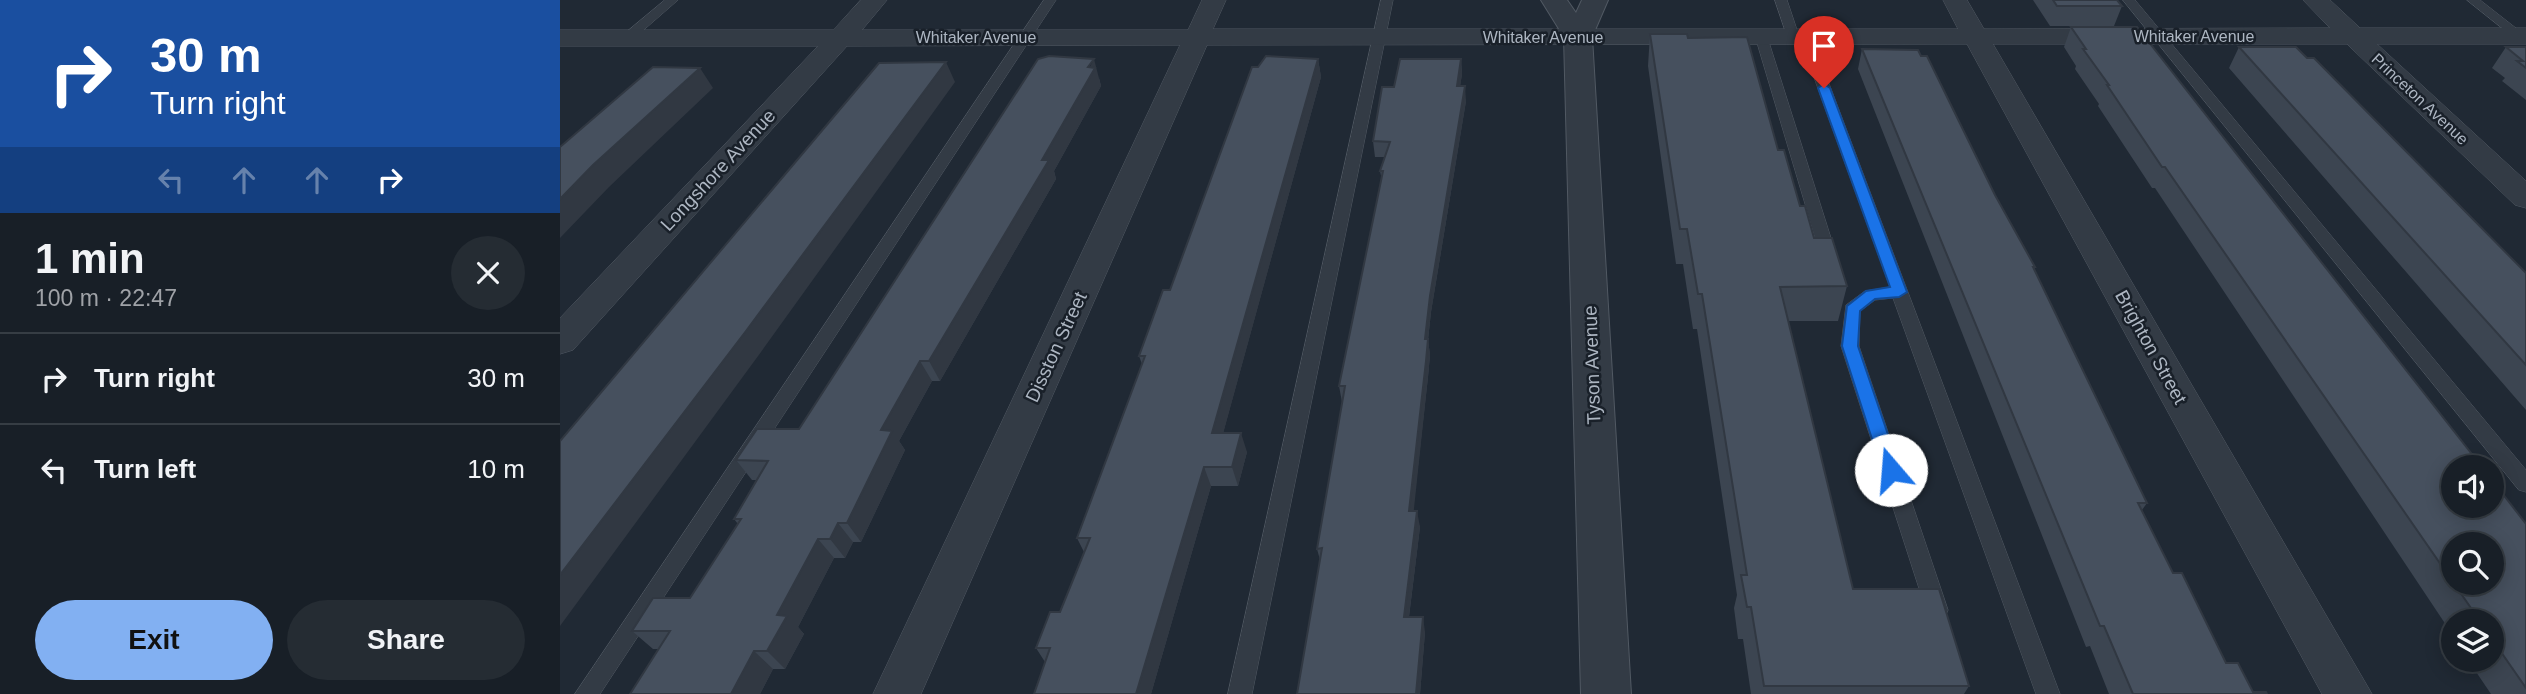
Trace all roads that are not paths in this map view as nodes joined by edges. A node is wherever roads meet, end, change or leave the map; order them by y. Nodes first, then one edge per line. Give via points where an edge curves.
1 (672, 0) edge
2 (875, 0) edge
3 (1051, 0) edge
4 (1214, 0) edge
5 (1387, 0) edge
6 (1554, 0) edge
7 (1595, 0) edge
8 (1781, 0) edge
9 (1955, 0) edge
10 (2129, 0) edge
11 (2315, 0) edge
12 (2473, 0) edge
13 (1761, 36) junction
14 (1799, 36) junction
15 (1976, 36) junction
16 (2158, 36) junction
17 (2353, 36) junction
18 (2523, 36) edge
19 (841, 37) junction
20 (1025, 37) junction
21 (1198, 37) junction
22 (1380, 37) junction
23 (1578, 37) junction
24 (560, 38) edge
25 (627, 38) junction
26 (2526, 198) edge
27 (1828, 254) edge
28 (1899, 292) junction
29 (560, 341) edge
30 (2526, 484) edge
31 (1944, 629) edge
32 (587, 694) edge
33 (897, 694) edge
34 (1240, 694) edge
35 (1606, 694) edge
36 (2048, 694) edge
37 (2348, 694) edge

1 - 25 lane
2 - 19 street, Longshore Avenue
3 - 20 lane
4 - 21 street, Disston Street
5 - 22 lane
6 - 23 street
7 - 23 street, Tyson Avenue
8 - 14 lane
9 - 15 street, Brighton Street
10 - 16 lane
11 - 17 street, Princeton Avenue
12 - 18 lane
13 - 14 street, Whitaker Avenue
13 - 23 street, Whitaker Avenue
13 - 27 lane
14 - 15 street, Whitaker Avenue
14 - 28 lane
15 - 16 street, Whitaker Avenue
15 - 37 street, Brighton Street
16 - 17 street, Whitaker Avenue
16 - 30 lane
17 - 18 street, Whitaker Avenue
17 - 26 street, Princeton Avenue
19 - 20 street, Whitaker Avenue
19 - 25 street, Whitaker Avenue
19 - 29 street, Longshore Avenue
20 - 21 street, Whitaker Avenue
20 - 32 lane
21 - 22 street, Whitaker Avenue
21 - 33 street, Disston Street
22 - 23 street, Whitaker Avenue
22 - 34 lane
23 - 35 street, Tyson Avenue
24 - 25 street, Whitaker Avenue
28 - 31 lane via 1871,295 1852,309 1850,346
28 - 36 lane

